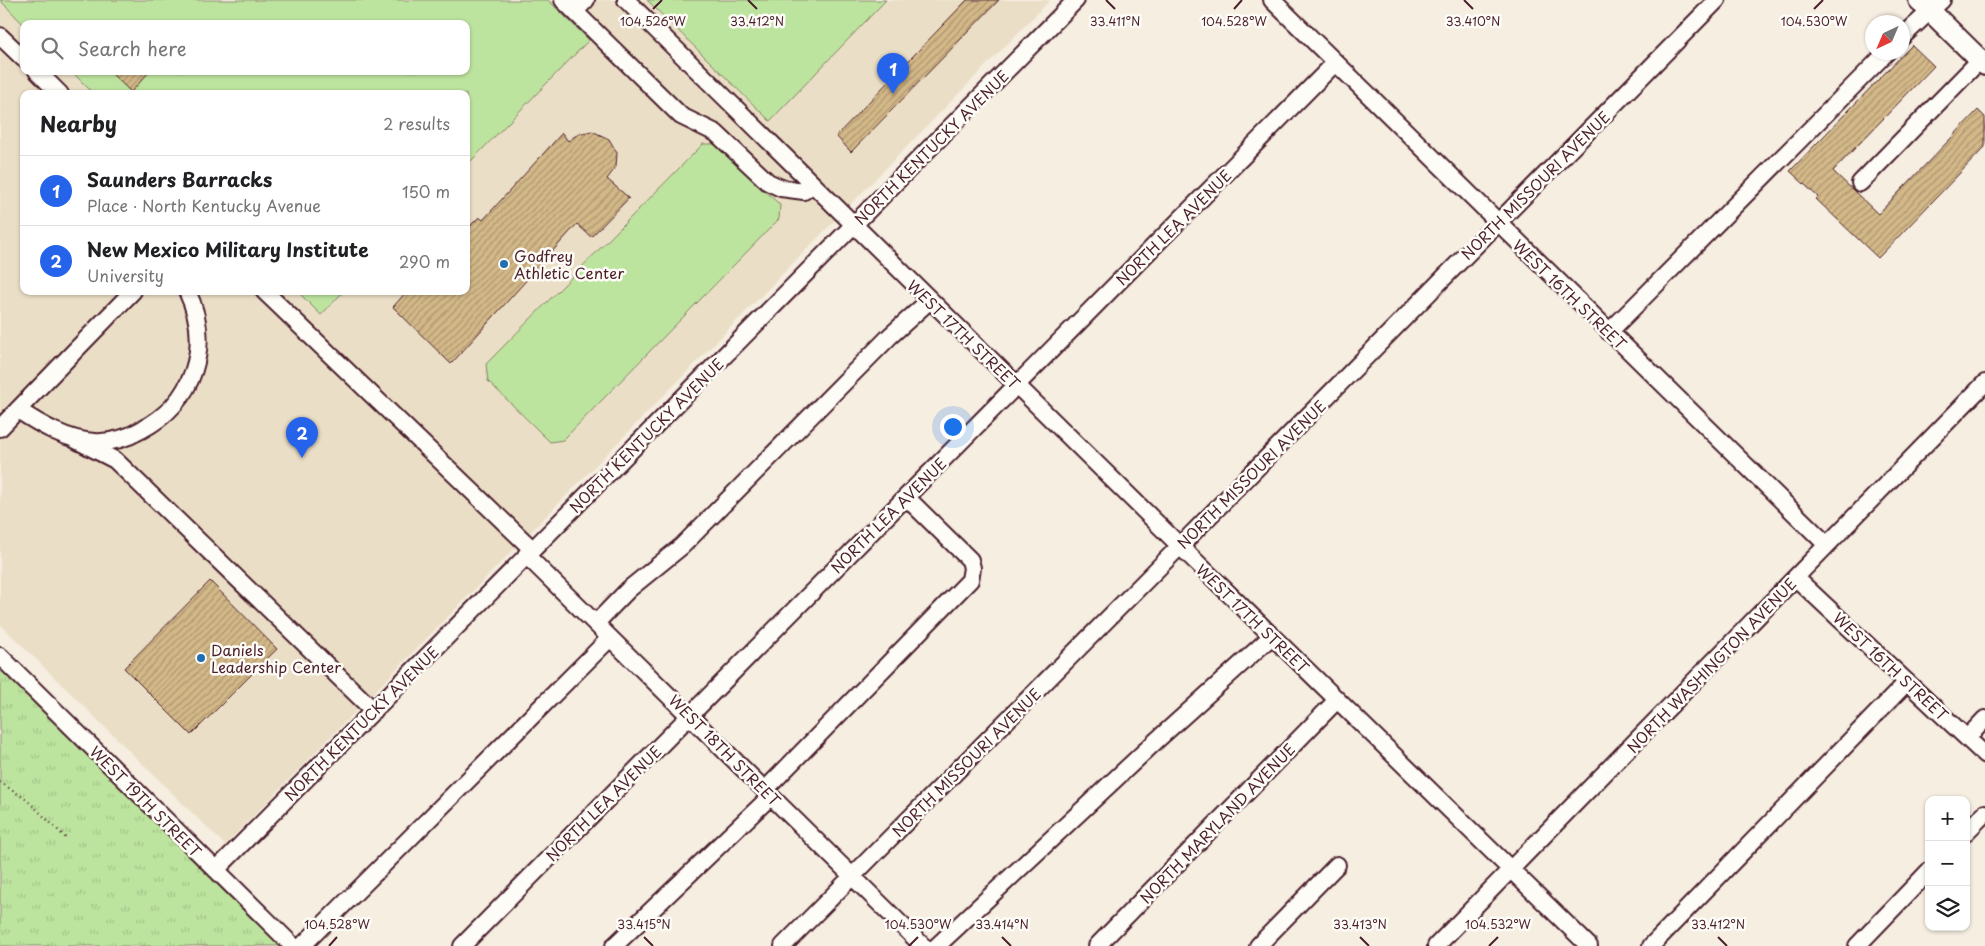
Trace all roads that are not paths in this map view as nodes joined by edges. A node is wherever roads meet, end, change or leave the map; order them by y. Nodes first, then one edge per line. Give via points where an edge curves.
1 (626, 0) edge
2 (1076, 0) edge
3 (1272, 0) edge
4 (1718, 0) edge
5 (575, 4) edge
6 (1930, 4) edge
7 (1910, 28) edge
8 (0, 36) edge
9 (20, 55) edge
10 (1879, 60) edge
11 (1982, 62) edge
12 (1335, 63) junction
13 (41, 75) edge
14 (56, 90) edge
15 (1860, 183) dead end
16 (812, 184) junction
17 (1498, 223) junction
18 (854, 225) junction
19 (129, 295) edge
20 (190, 295) edge
21 (268, 295) edge
22 (930, 300) junction
23 (1609, 332) junction
24 (1985, 383) edge
25 (1017, 385) junction
26 (18, 410) junction
27 (0, 428) edge
28 (74, 439) junction
29 (114, 441) junction
30 (115, 460) junction
31 (906, 497) junction
32 (1828, 545) junction
33 (1180, 546) junction
34 (529, 552) junction
35 (1796, 578) junction
36 (596, 623) junction
37 (1272, 636) junction
38 (610, 638) junction
39 (0, 656) edge
40 (1907, 682) junction
41 (1337, 700) junction
42 (374, 710) junction
43 (690, 716) junction
44 (1985, 719) edge
45 (1966, 738) junction
46 (1985, 755) edge
47 (768, 793) junction
48 (1985, 813) edge
49 (1970, 828) edge
50 (1337, 865) dead end
51 (216, 870) junction
52 (1510, 870) junction
53 (1925, 875) edge
54 (852, 876) junction
55 (293, 946) edge
56 (302, 946) edge
57 (462, 946) edge
58 (614, 946) edge
59 (783, 946) edge
60 (923, 946) edge
61 (937, 946) edge
62 (1097, 946) edge
63 (1258, 946) edge
64 (1436, 946) edge
65 (1589, 946) edge
66 (1651, 946) edge
67 (1857, 946) edge

1 - 16 street, WEST 17TH STREET
2 - 18 street, NORTH KENTUCKY AVENUE
3 - 12 street, WEST 16TH STREET
4 - 17 street, NORTH MISSOURI AVENUE
5 - 16 street via 681,116 716,133 768,182 804,192
6 - 7 street
6 - 11 main road
8 - 9 street
10 - 23 street
11 - 15 street
12 - 17 street, WEST 16TH STREET
12 - 25 street, NORTH LEA AVENUE
13 - 14 street
16 - 18 street, WEST 17TH STREET
17 - 23 street, WEST 16TH STREET
17 - 33 street, NORTH MISSOURI AVENUE
18 - 22 street, WEST 17TH STREET
18 - 34 street, NORTH KENTUCKY AVENUE
19 - 26 street
20 - 29 street via 195,306 199,343 189,384 167,413 139,431
21 - 34 street, WEST 18TH STREET
22 - 25 street, WEST 17TH STREET
22 - 36 street via 890,336 682,546 629,589
23 - 32 street, WEST 16TH STREET
24 - 32 street, NORTH WASHINGTON AVENUE
25 - 31 street, NORTH LEA AVENUE
25 - 33 street, WEST 17TH STREET
26 - 27 street
26 - 28 street
28 - 29 street
28 - 30 street
29 - 30 street
30 - 42 street
31 - 43 street, NORTH LEA AVENUE
31 - 47 street via 970,560 970,580
32 - 35 street, NORTH WASHINGTON AVENUE
33 - 37 street, WEST 17TH STREET
33 - 54 street, NORTH MISSOURI AVENUE
34 - 36 street, WEST 18TH STREET
34 - 42 street, NORTH KENTUCKY AVENUE
35 - 40 street, WEST 16TH STREET
35 - 52 street, NORTH WASHINGTON AVENUE
36 - 38 street, WEST 18TH STREET
37 - 41 street, WEST 17TH STREET
37 - 61 street
38 - 43 street, WEST 18TH STREET
38 - 56 street
39 - 51 street, WEST 19TH STREET
40 - 45 street, WEST 16TH STREET
40 - 66 street
41 - 52 street, WEST 17TH STREET
41 - 62 street, NORTH MARYLAND AVENUE
42 - 51 street, NORTH KENTUCKY AVENUE
43 - 47 street, WEST 18TH STREET
43 - 57 street, NORTH LEA AVENUE
44 - 45 street
45 - 46 street, WEST 16TH STREET
47 - 54 street, WEST 18TH STREET
47 - 58 street
48 - 49 street
50 - 63 street
51 - 55 street, WEST 19TH STREET
52 - 64 street, NORTH WASHINGTON AVENUE
52 - 65 street, WEST 17TH STREET
53 - 67 street
54 - 59 street, NORTH MISSOURI AVENUE
54 - 60 street, WEST 18TH STREET

